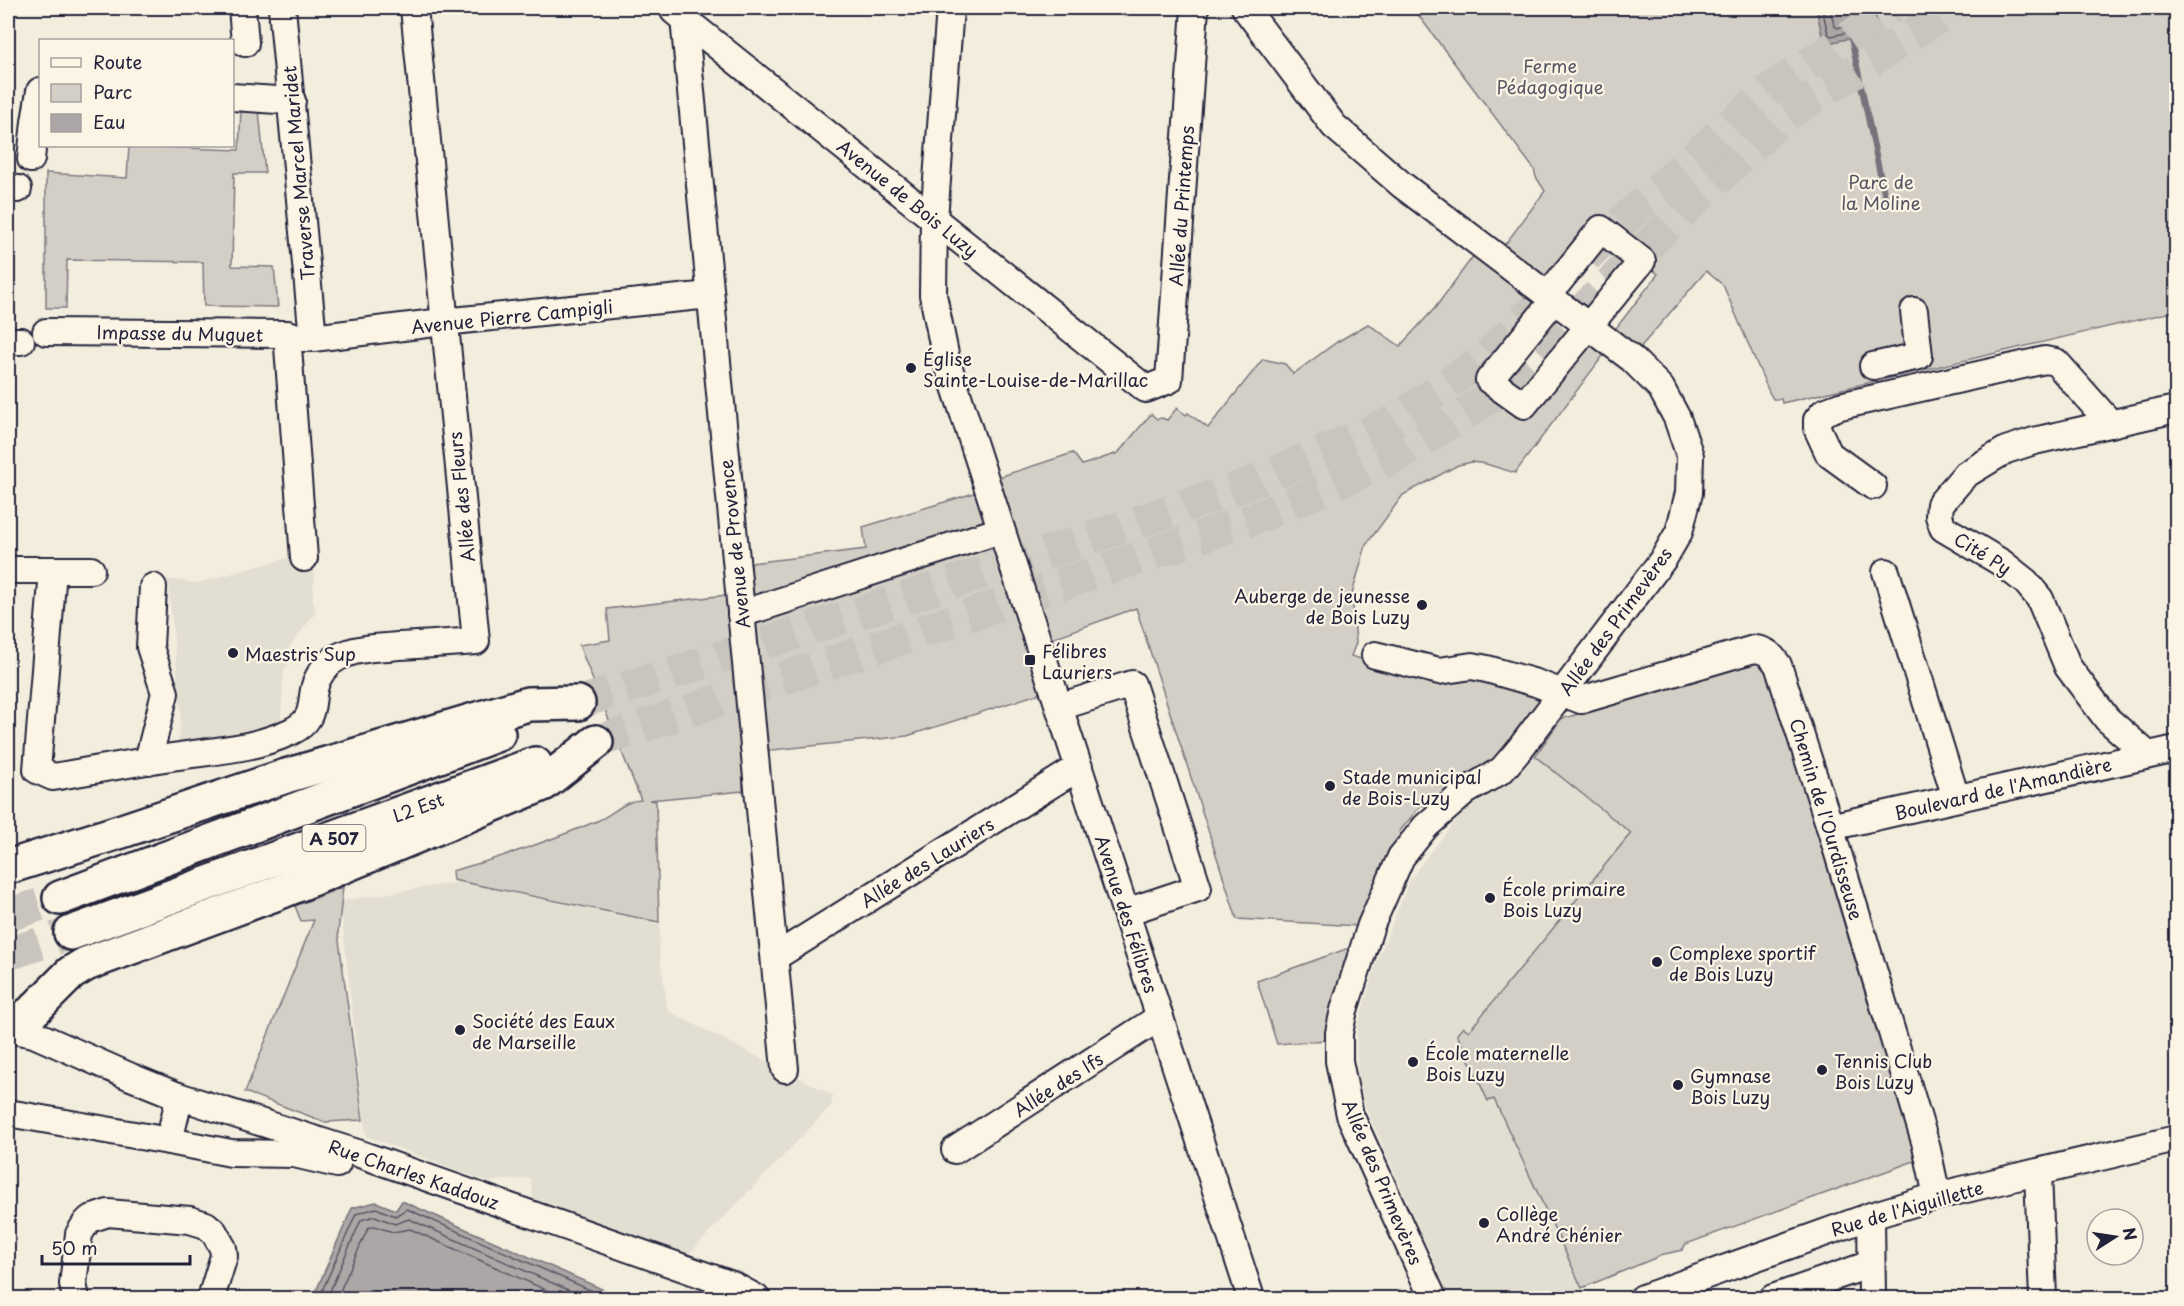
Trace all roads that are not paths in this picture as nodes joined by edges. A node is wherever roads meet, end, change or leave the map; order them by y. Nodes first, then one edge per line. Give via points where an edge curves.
1 (242, 8) edge
2 (282, 8) edge
3 (414, 8) edge
4 (951, 8) edge
5 (1195, 8) edge
6 (1245, 8) edge
7 (678, 11) edge
8 (245, 43) dead end
9 (234, 97) edge
10 (39, 98) edge
11 (292, 101) junction
12 (31, 159) dead end
13 (934, 219) junction
14 (710, 295) junction
15 (1551, 297) junction
16 (1914, 311) dead end
17 (443, 322) junction
18 (1590, 327) junction
19 (45, 332) dead end
20 (287, 334) junction
21 (313, 338) junction
22 (1872, 366) dead end
23 (1146, 389) joint
24 (2176, 409) edge
25 (2111, 424) junction
26 (1873, 486) dead end
27 (1001, 530) junction
28 (304, 558) dead end
29 (8, 570) edge
30 (52, 570) junction
31 (91, 570) dead end
32 (1886, 572) dead end
33 (153, 587) dead end
34 (741, 614) junction
35 (1375, 655) dead end
36 (1563, 693) junction
37 (1059, 707) junction
38 (2176, 749) edge
39 (2148, 755) junction
40 (148, 761) junction
41 (1079, 767) junction
42 (1956, 798) junction
43 (1830, 827) junction
44 (8, 867) edge
45 (60, 898) tunnel mouth
46 (1126, 912) junction
47 (71, 933) tunnel mouth
48 (775, 957) junction
49 (1160, 1017) junction
50 (14, 1019) edge
51 (785, 1069) dead end
52 (178, 1096) junction
53 (8, 1113) edge
54 (2176, 1139) edge
55 (169, 1141) junction
56 (955, 1150) dead end
57 (337, 1164) dead end
58 (2038, 1173) junction
59 (1937, 1196) junction
60 (1871, 1216) junction
61 (1871, 1264) junction
62 (1688, 1291) edge
63 (76, 1299) edge
64 (211, 1299) edge
65 (756, 1299) edge
66 (1251, 1299) edge
67 (1433, 1299) edge
68 (1643, 1299) edge
69 (1773, 1299) edge
70 (1872, 1299) edge
71 (2043, 1299) edge

1 - 8 street
2 - 11 street, Traverse Marcel Maridet
3 - 17 street, Allée des Fleurs
4 - 13 street, Avenue des Félibres
5 - 23 street, Allée du Printemps via 1169,380
6 - 15 street, Allée des Primevères via 1334,126 1402,185
7 - 13 street, Avenue de Bois Luzy
7 - 14 street, Avenue de Provence
9 - 11 street
10 - 12 street
11 - 21 street, Traverse Marcel Maridet
13 - 23 street, Avenue de Bois Luzy
13 - 27 street, Avenue des Félibres via 933,295 946,359
14 - 17 street, Avenue Pierre Campigli
14 - 34 street, Avenue de Provence
15 - 18 street, Allée des Primevères
15 - 18 street via 1601,229 1642,261
15 - 18 street via 1490,380 1524,405
16 - 22 street via 1919,356
17 - 21 street, Avenue Pierre Campigli
17 - 40 street, Allée des Fleurs via 476,641 350,652 325,667 316,681 306,721 294,730 268,742 234,750
18 - 36 street, Allée des Primevères via 1632,359 1661,388 1690,456 1689,493 1679,532 1664,558
19 - 20 street, Impasse du Muguet
20 - 21 street, Impasse du Muguet
20 - 28 street
24 - 25 street, Cité Py
25 - 26 street via 2056,362 2045,360 1824,412 1817,420 1817,428 1829,454
25 - 39 street, Cité Py via 2006,450 1959,481 1940,504 1939,516 1943,528 2002,563 2040,598 2068,667 2108,719
27 - 34 street
27 - 37 street, Avenue des Félibres
29 - 30 street
30 - 31 street
30 - 40 street, Allée des Fleurs via 37,770 53,777
32 - 42 street
33 - 40 street via 150,647 165,693
34 - 48 street, Avenue de Provence
35 - 36 street via 1439,671 1472,666
36 - 43 street, Chemin de l'Ourdisseuse via 1581,700 1754,649 1765,650 1778,665
36 - 67 street, Allée des Primevères via 1502,770 1466,791 1426,826 1401,857 1371,926 1339,1033 1339,1061 1350,1115
37 - 41 street, Avenue des Félibres
37 - 46 street via 1132,684 1136,695 1198,888
38 - 39 street, Boulevard de l'Amandière
39 - 42 street, Boulevard de l'Amandière
41 - 46 street, Avenue des Félibres
41 - 48 street, Allée des Lauriers
42 - 43 street, Boulevard de l'Amandière
43 - 59 street, Chemin de l'Ourdisseuse via 1926,1145
44 - 45 highway, A 507 via 286,776 528,704 578,703
46 - 49 street, Avenue des Félibres
47 - 50 highway, L2 Est / A 507 via 596,742 543,784 280,892 86,964
48 - 51 street, Avenue de Provence
49 - 56 street, Allée des Ifs
49 - 66 street, Avenue des Félibres
50 - 52 street, Rue Charles Kaddouz via 130,1077
52 - 55 street
52 - 65 street, Rue Charles Kaddouz via 357,1153 732,1285
53 - 55 street
54 - 58 street, Rue de l'Aiguillette
55 - 57 street via 231,1153 294,1154
58 - 59 street, Rue de l'Aiguillette
58 - 71 street
59 - 60 street, Rue de l'Aiguillette
60 - 61 street
60 - 62 street, Rue de l'Aiguillette
61 - 69 street
61 - 70 street
62 - 68 street, Rue de l'Aiguillette
63 - 64 street via 73,1284 79,1234 90,1219 108,1213 190,1220 206,1225 214,1232 224,1256

